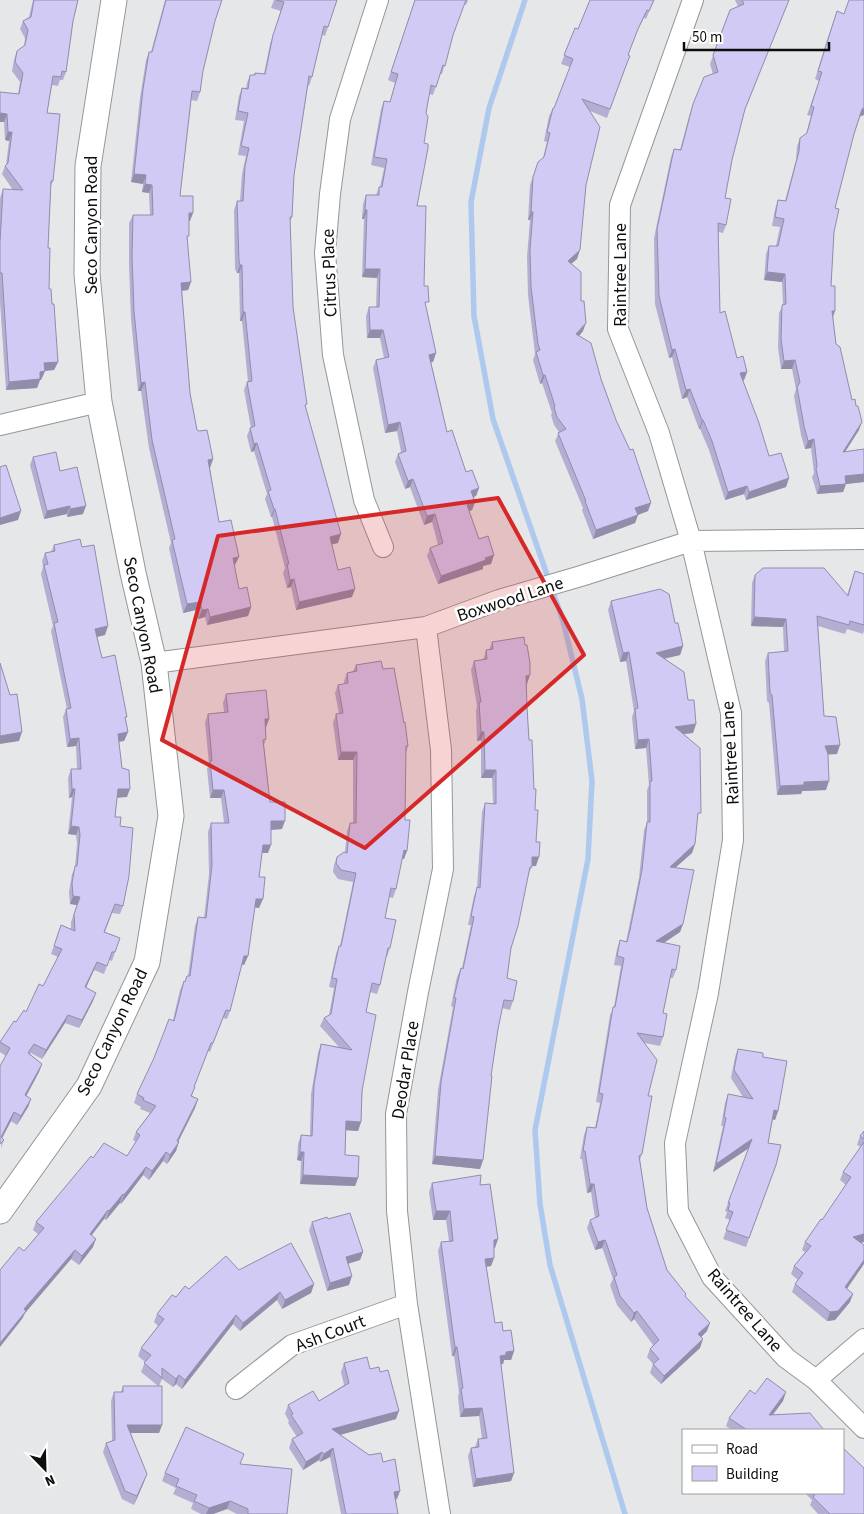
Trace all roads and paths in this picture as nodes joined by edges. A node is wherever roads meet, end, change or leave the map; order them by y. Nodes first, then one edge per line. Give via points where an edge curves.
1 (114, 0) edge
2 (378, 0) edge
3 (693, 0) edge
4 (99, 402) junction
5 (0, 425) edge
6 (864, 539) edge
7 (691, 541) junction
8 (383, 547) dead end
9 (426, 626) junction
10 (154, 663) junction
11 (0, 1211) edge
12 (407, 1304) junction
13 (864, 1339) edge
14 (816, 1380) junction
15 (236, 1389) dead end
16 (864, 1428) edge
17 (440, 1514) edge

1 - 4 street, Seco Canyon Road via 88,166 88,274
2 - 8 street, Citrus Place via 340,119 326,253 333,355 364,500
3 - 7 street, Raintree Lane via 620,205 618,329 658,433
4 - 5 street
4 - 10 street, Seco Canyon Road
6 - 7 street, Boxwood Lane
7 - 9 street, Boxwood Lane
7 - 14 street, Raintree Lane via 731,714 733,840 708,994 675,1143 678,1211 712,1277 786,1358
9 - 10 street, Boxwood Lane
9 - 12 street, Deodar Place via 441,750 443,869 396,1114 397,1211
10 - 11 street, Seco Canyon Road via 171,816 147,962 89,1086
12 - 15 street, Ash Court via 292,1346
12 - 17 street, Deodar Place
13 - 14 street
14 - 16 street, Raintree Lane

